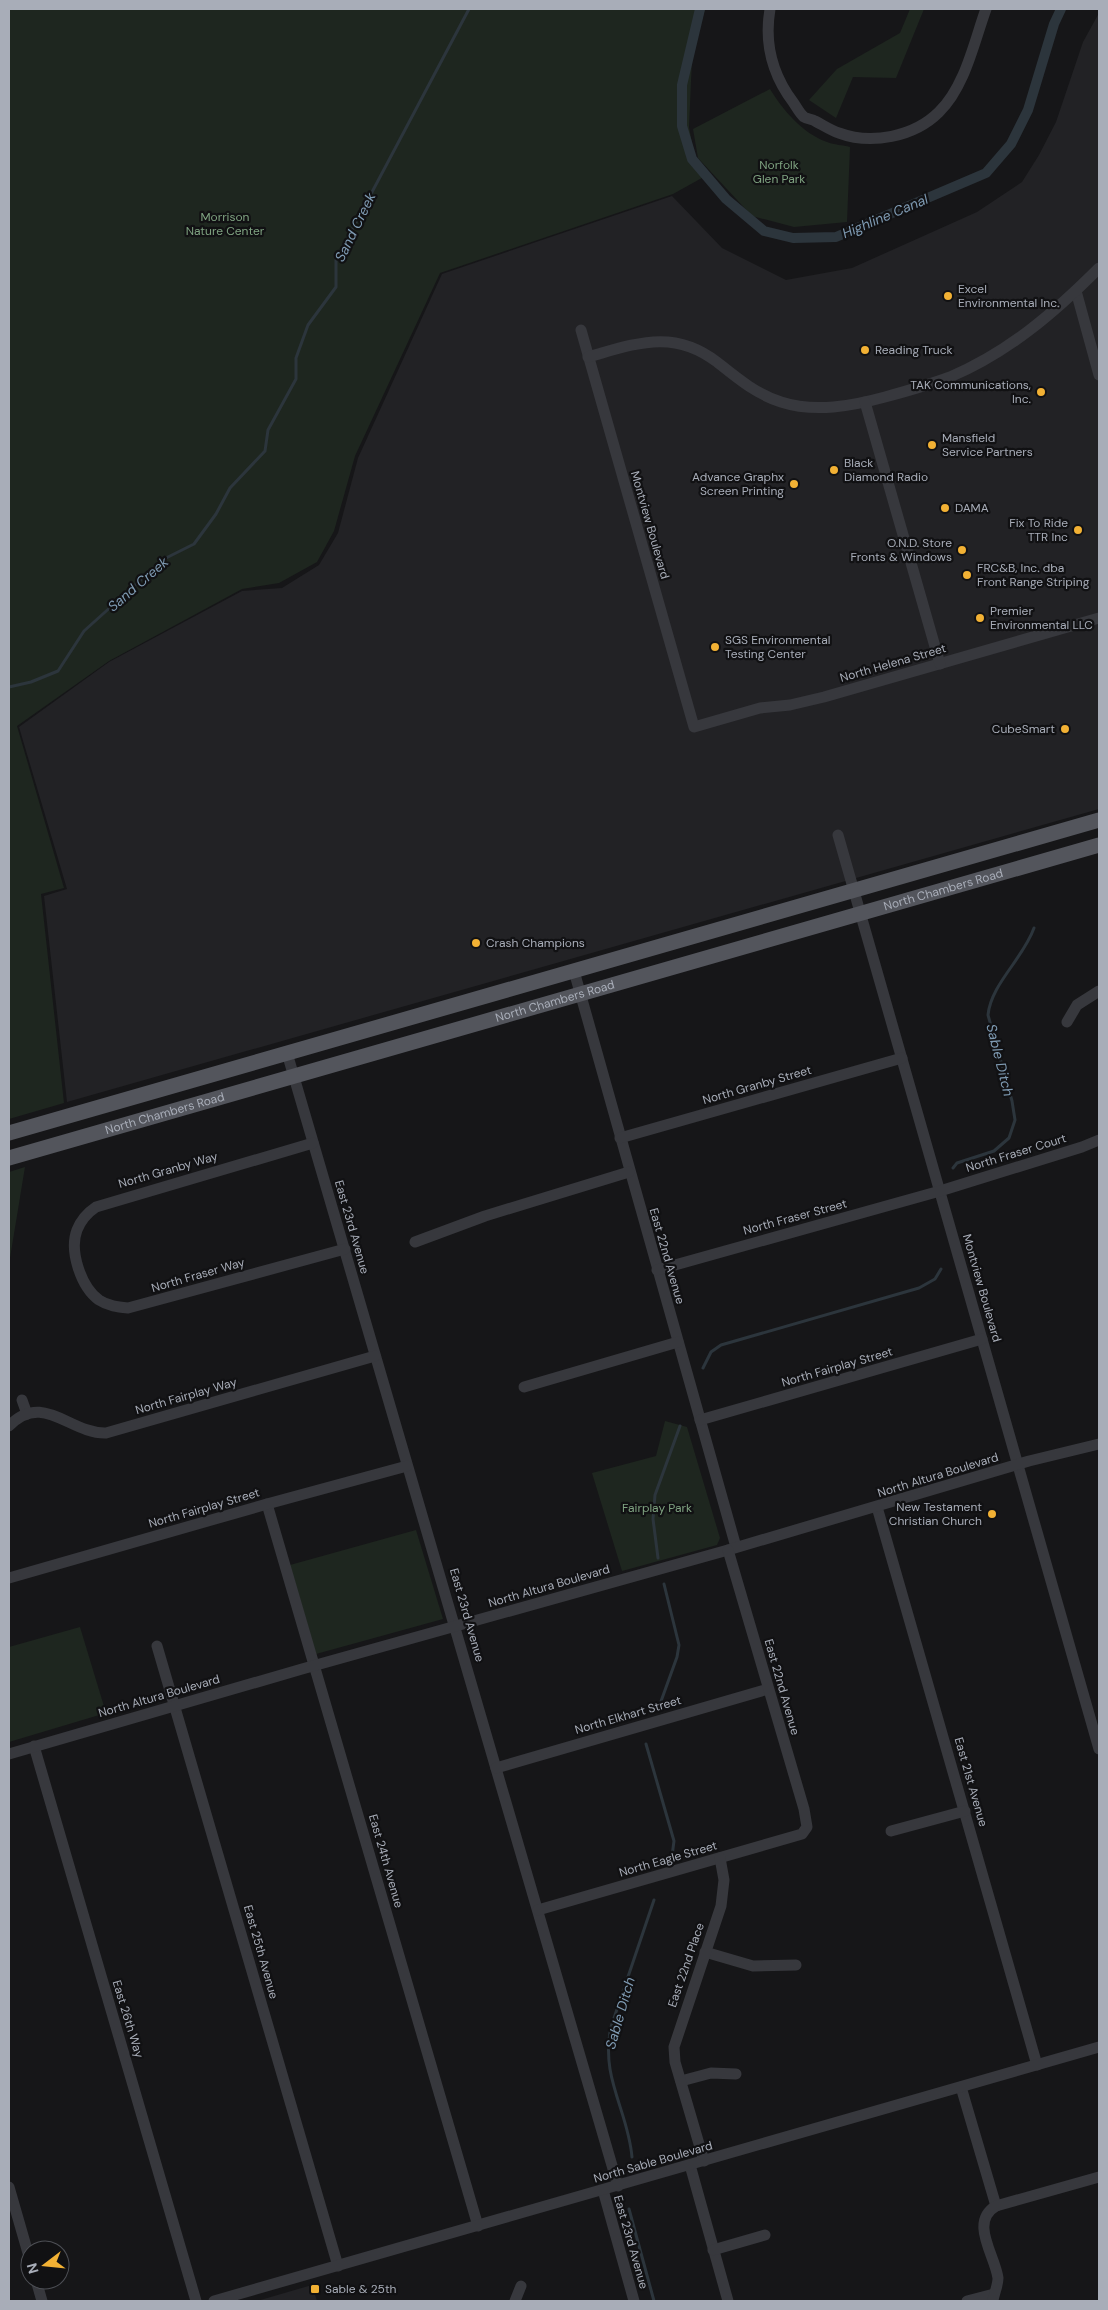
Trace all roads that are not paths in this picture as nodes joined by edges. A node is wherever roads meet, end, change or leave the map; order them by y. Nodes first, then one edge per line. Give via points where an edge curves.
1 (770, 9) edge
2 (986, 9) edge
3 (1099, 268) edge
4 (1076, 292) junction
5 (581, 330) dead end
6 (588, 357) junction
7 (1099, 375) edge
8 (865, 402) junction
9 (1099, 618) edge
10 (940, 664) junction
11 (694, 726) joint
12 (1099, 820) edge
13 (838, 835) dead end
14 (1099, 845) edge
15 (854, 890) junction
16 (861, 914) junction
17 (574, 972) junction
18 (1099, 991) edge
19 (580, 994) junction
20 (1066, 1022) dead end
21 (287, 1053) junction
22 (902, 1058) junction
23 (293, 1076) junction
24 (9, 1133) edge
25 (620, 1138) junction
26 (1099, 1140) edge
27 (313, 1143) junction
28 (9, 1158) edge
29 (629, 1172) junction
30 (940, 1191) junction
31 (415, 1242) dead end
32 (345, 1249) junction
33 (78, 1266) joint
34 (657, 1270) junction
35 (982, 1339) junction
36 (678, 1342) junction
37 (375, 1356) junction
38 (524, 1387) dead end
39 (22, 1400) dead end
40 (27, 1414) junction
41 (700, 1420) junction
42 (9, 1426) edge
43 (1098, 1447) edge
44 (1018, 1465) junction
45 (407, 1466) junction
46 (266, 1504) junction
47 (877, 1507) junction
48 (732, 1549) junction
49 (9, 1578) edge
50 (456, 1627) junction
51 (157, 1646) dead end
52 (314, 1666) junction
53 (768, 1689) junction
54 (176, 1706) junction
55 (1099, 1745) edge
56 (34, 1746) junction
57 (9, 1754) edge
58 (496, 1768) junction
59 (965, 1811) junction
60 (891, 1831) dead end
61 (804, 1832) joint
62 (720, 1858) junction
63 (538, 1910) junction
64 (705, 1952) junction
65 (796, 1966) dead end
66 (1099, 2047) edge
67 (1037, 2065) junction
68 (736, 2074) dead end
69 (681, 2081) junction
70 (961, 2087) junction
71 (704, 2161) junction
72 (690, 2165) junction
73 (1099, 2177) edge
74 (618, 2186) junction
75 (9, 2188) edge
76 (603, 2190) junction
77 (996, 2206) junction
78 (478, 2226) junction
79 (765, 2235) dead end
80 (24, 2240) edge
81 (713, 2250) junction
82 (338, 2266) junction
83 (521, 2286) dead end
84 (993, 2298) edge
85 (196, 2301) edge
86 (214, 2301) edge
87 (515, 2301) edge
88 (634, 2301) edge
89 (728, 2301) edge
90 (967, 2301) edge

1 - 2 street via 768,44 774,70 804,117 839,133 880,138 915,129 934,117 952,96
3 - 4 street
4 - 7 street
4 - 8 street via 1036,327 991,357 927,385
5 - 6 street, Montview Boulevard
6 - 8 street via 636,343 673,341 702,352 743,383 782,402 818,407
6 - 11 street, Montview Boulevard
8 - 10 street
9 - 10 street, North Helena Street
10 - 11 street, North Helena Street via 820,698 760,708
12 - 15 main road, North Chambers Road
13 - 15 street, Montview Boulevard
14 - 16 main road, North Chambers Road
15 - 16 street, Montview Boulevard
15 - 17 main road, North Chambers Road
16 - 19 main road, North Chambers Road
16 - 22 street, Montview Boulevard
17 - 19 street, East 22nd Avenue
17 - 21 main road, North Chambers Road
18 - 20 street via 1077,1004
19 - 23 main road, North Chambers Road
19 - 25 street, East 22nd Avenue
21 - 23 street, East 23rd Avenue
21 - 24 main road, North Chambers Road
22 - 25 street, North Granby Street
22 - 30 street, Montview Boulevard
23 - 27 street, East 23rd Avenue
23 - 28 main road, North Chambers Road
25 - 29 street, East 22nd Avenue
26 - 30 street, North Fraser Court
27 - 32 street, East 23rd Avenue
27 - 33 street, North Granby Way via 96,1206 84,1217 76,1233
29 - 31 street via 485,1216
29 - 34 street, East 22nd Avenue
30 - 34 street, North Fraser Street
30 - 35 street, Montview Boulevard
32 - 33 street, North Fraser Way via 128,1308 105,1303 95,1297 84,1283
32 - 37 street, East 23rd Avenue
34 - 36 street, East 22nd Avenue
35 - 41 street, North Fairplay Street
35 - 44 street, Montview Boulevard
36 - 38 street
36 - 41 street, East 22nd Avenue
37 - 40 street, North Fairplay Way via 106,1433 87,1431 50,1413
37 - 45 street, East 23rd Avenue
39 - 40 street
40 - 42 street
41 - 48 street, East 22nd Avenue
43 - 44 street, North Altura Boulevard
44 - 47 street, North Altura Boulevard
44 - 55 street, Montview Boulevard
45 - 46 street, North Fairplay Street
45 - 50 street, East 23rd Avenue
46 - 49 street, North Fairplay Street
46 - 52 street, East 24th Avenue
47 - 48 street, North Altura Boulevard
47 - 59 street, East 21st Avenue
48 - 50 street, North Altura Boulevard
48 - 53 street, East 22nd Avenue
50 - 52 street, North Altura Boulevard
50 - 58 street, East 23rd Avenue
51 - 54 street, East 25th Avenue
52 - 54 street, North Altura Boulevard
52 - 78 street, East 24th Avenue
53 - 58 street, North Elkhart Street
53 - 61 street, East 22nd Avenue via 804,1809 807,1823
54 - 56 street, North Altura Boulevard
54 - 82 street, East 25th Avenue
56 - 57 street, North Altura Boulevard
56 - 85 street, East 26th Way
58 - 63 street, East 23rd Avenue
59 - 60 street
59 - 67 street, East 21st Avenue
61 - 62 street, North Eagle Street
62 - 63 street, North Eagle Street
62 - 64 street, East 22nd Place via 724,1893
63 - 74 street, East 23rd Avenue
64 - 65 street via 753,1966
64 - 69 street, East 22nd Place via 674,2047
66 - 67 street, North Sable Boulevard
67 - 70 street, North Sable Boulevard
68 - 69 street via 711,2073
69 - 71 street, East 22nd Place
70 - 71 street, North Sable Boulevard
70 - 77 street
71 - 72 street, North Sable Boulevard
72 - 74 street, North Sable Boulevard
72 - 81 street
73 - 77 street
74 - 76 street, North Sable Boulevard
75 - 80 street
76 - 78 street, North Sable Boulevard
76 - 88 street, East 23rd Avenue
77 - 84 street via 987,2213 983,2227 998,2278
78 - 82 street, North Sable Boulevard
79 - 81 street
81 - 89 street
82 - 86 street, North Sable Boulevard
83 - 87 street
84 - 90 street

